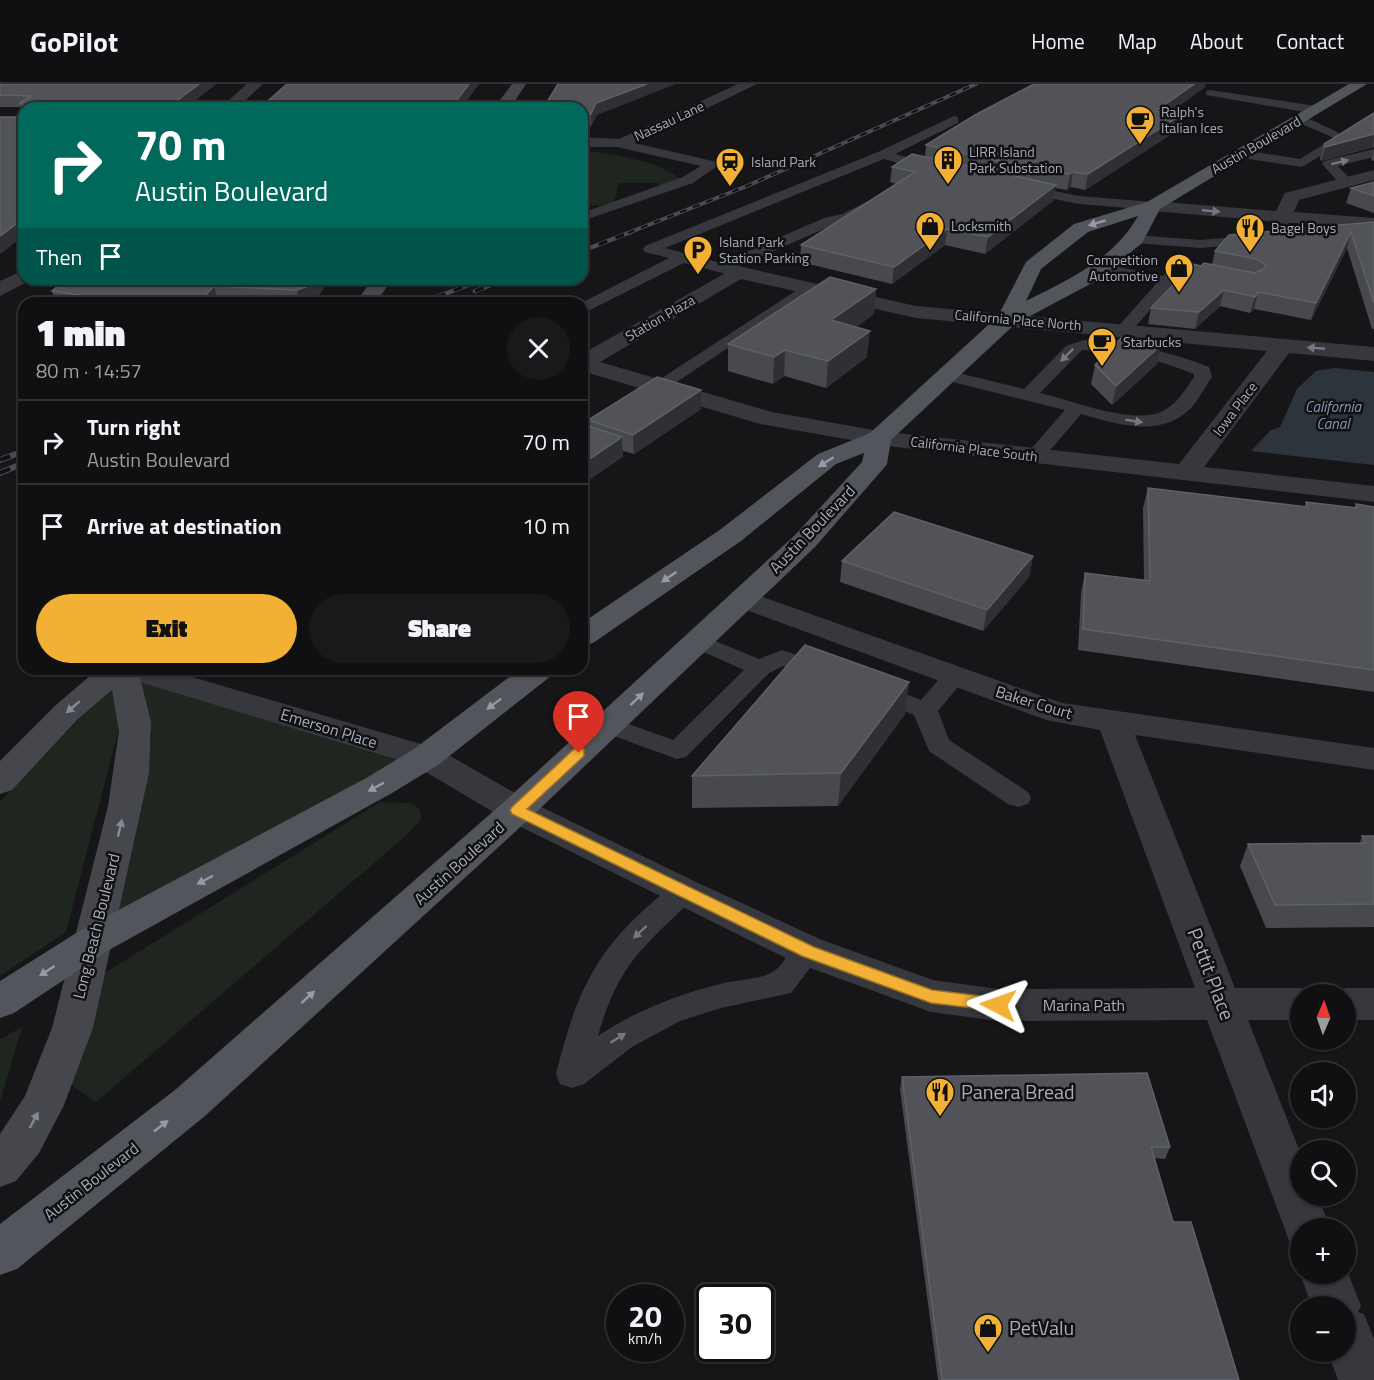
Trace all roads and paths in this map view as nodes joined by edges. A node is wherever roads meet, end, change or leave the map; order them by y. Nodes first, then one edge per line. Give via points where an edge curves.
1 (256, 84) edge
2 (519, 84) edge
3 (750, 84) edge
4 (1360, 84) edge
5 (1210, 93) dead end
6 (235, 102) edge
7 (506, 102) edge
8 (1316, 110) junction
9 (1301, 119) junction
10 (954, 120) dead end
11 (588, 142) edge
12 (621, 144) junction
13 (1374, 153) edge
14 (1242, 154) junction
15 (883, 155) junction
16 (953, 174) edge
17 (1374, 175) edge
18 (1346, 182) junction
19 (1010, 186) edge
20 (883, 199) edge
21 (1153, 206) junction
22 (588, 216) edge
23 (1283, 217) junction
24 (1374, 224) edge
25 (1135, 239) junction
26 (682, 257) junction
27 (1099, 268) junction
28 (730, 270) junction
29 (18, 280) edge
30 (1241, 280) edge
31 (1166, 281) junction
32 (808, 288) junction
33 (0, 290) edge
34 (588, 306) edge
35 (1007, 319) junction
36 (1123, 330) junction
37 (1283, 345) junction
38 (1374, 354) edge
39 (588, 360) edge
40 (588, 366) edge
41 (946, 375) junction
42 (657, 387) junction
43 (1028, 395) junction
44 (1077, 407) junction
45 (879, 438) junction
46 (1034, 457) junction
47 (1186, 473) junction
48 (1374, 494) edge
49 (743, 599) junction
50 (588, 633) edge
51 (698, 641) junction
52 (760, 668) junction
53 (112, 675) edge
54 (121, 675) edge
55 (151, 675) edge
56 (532, 675) edge
57 (955, 676) junction
58 (925, 710) junction
59 (1113, 721) junction
60 (609, 724) junction
61 (426, 757) junction
62 (1374, 759) edge
63 (0, 782) edge
64 (1018, 798) dead end
65 (517, 810) junction
66 (683, 892) junction
67 (95, 940) junction
68 (808, 951) junction
69 (0, 1002) edge
70 (1290, 1004) edge
71 (1356, 1004) edge
72 (1374, 1004) edge
73 (1223, 1005) junction
74 (0, 1167) edge
75 (1303, 1218) edge
76 (0, 1253) edge
77 (1356, 1358) edge
78 (1364, 1380) edge

1 - 6 street
2 - 7 main road
3 - 12 street, Nassau Lane
4 - 8 main road, Austin Boulevard
5 - 8 lane
8 - 9 main road, Austin Boulevard
9 - 14 main road, Austin Boulevard
9 - 14 lane via 1344,138 1302,163
10 - 15 lane
11 - 12 street
12 - 22 lane via 712,165 688,180
18 -> 13 lane via 1329,164
14 - 21 main road, Austin Boulevard
15 - 16 lane
15 - 26 lane via 650,249
17 - 18 street
18 - 23 street via 1291,197
19 - 21 lane via 1079,200
20 - 28 lane
21 -> 23 street
21 - 25 main road, Austin Boulevard
21 -> 35 main road, Austin Boulevard via 1081,228 1033,266
23 - 24 street
23 - 25 lane via 1278,238 1200,244
25 - 27 main road, Austin Boulevard
26 - 28 lane
26 - 34 lane
27 - 31 lane
27 - 35 main road, Austin Boulevard via 1089,277
28 - 32 street, California Place North
28 - 39 street, Station Plaza
29 - 33 street
30 - 31 lane via 1178,268
31 - 36 lane
32 - 35 street, California Place North via 916,312
32 - 42 lane
35 - 36 street, California Place North
35 - 41 main road, Austin Boulevard
36 - 37 street, California Place North
38 -> 37 street, California Place North
37 - 47 street, Iowa Place
40 - 42 street, California Place South
41 - 43 lane
41 - 45 main road, Austin Boulevard
42 - 45 street, California Place South via 769,419
43 - 44 lane
44 -> 43 lane via 1138,422 1156,421 1181,407 1203,377 1203,371 1121,350 1083,345 1068,353
44 - 46 lane
45 - 46 street, California Place South
45 - 49 main road, Austin Boulevard via 874,464 805,541
45 -> 50 main road, Austin Boulevard via 827,459 731,535
46 - 47 street, California Place South
47 - 48 street, California Place South
49 - 51 main road, Austin Boulevard
49 - 57 street, Baker Court
51 - 52 lane
60 -> 51 main road, Austin Boulevard
52 - 58 lane via 782,657
52 - 60 lane via 677,750
53 -> 63 main road, Long Beach Boulevard via 59,720
67 -> 54 main road, Long Beach Boulevard via 133,769 135,722
55 - 61 street, Emerson Place
56 -> 61 main road
57 - 58 lane
57 - 59 street, Baker Court via 1057,713
58 - 64 lane via 938,745
59 - 62 street, Baker Court
59 - 73 street, Pettit Place
60 - 65 main road, Austin Boulevard
61 - 65 street, Emerson Place
61 -> 67 main road
65 - 66 street, Marina Path
76 -> 65 main road, Austin Boulevard via 190,1102
66 - 68 street, Marina Path
66 -> 68 lane via 627,944 615,961 591,1006 572,1074 602,1048 668,1012 723,993 780,984
67 -> 69 main road
74 -> 67 main road, Long Beach Boulevard via 33,1124 52,1083
68 - 73 street, Marina Path via 893,985 959,1002
70 - 73 street, Marina Path
71 - 72 street
73 - 75 street, Pettit Place
77 - 78 street

